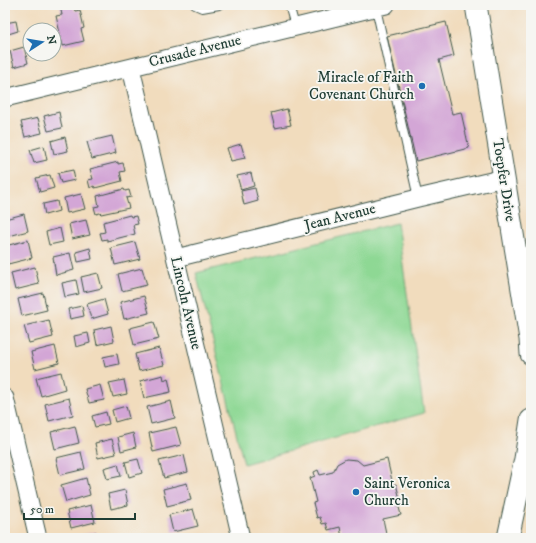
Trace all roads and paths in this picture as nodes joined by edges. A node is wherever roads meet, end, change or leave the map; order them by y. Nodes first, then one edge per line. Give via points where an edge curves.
1 (195, 5) edge
2 (219, 5) edge
3 (289, 5) edge
4 (476, 5) edge
5 (381, 6) edge
6 (295, 26) junction
7 (132, 68) junction
8 (5, 98) edge
9 (504, 178) junction
10 (418, 198) junction
11 (176, 258) junction
12 (531, 344) edge
13 (5, 398) edge
14 (531, 420) edge
15 (38, 538) edge
16 (241, 538) edge
17 (508, 538) edge

1 - 2 lane via 202,8
3 - 6 lane
4 - 9 street, Toepfer Drive
5 - 6 street, Crusade Avenue
5 - 10 lane
6 - 7 street, Crusade Avenue
7 - 8 street, Crusade Avenue
7 - 11 street, Lincoln Avenue
9 - 10 street, Jean Avenue
9 - 12 street, Toepfer Drive
10 - 11 street, Jean Avenue
11 - 16 street, Lincoln Avenue
13 - 15 street
14 - 17 street

